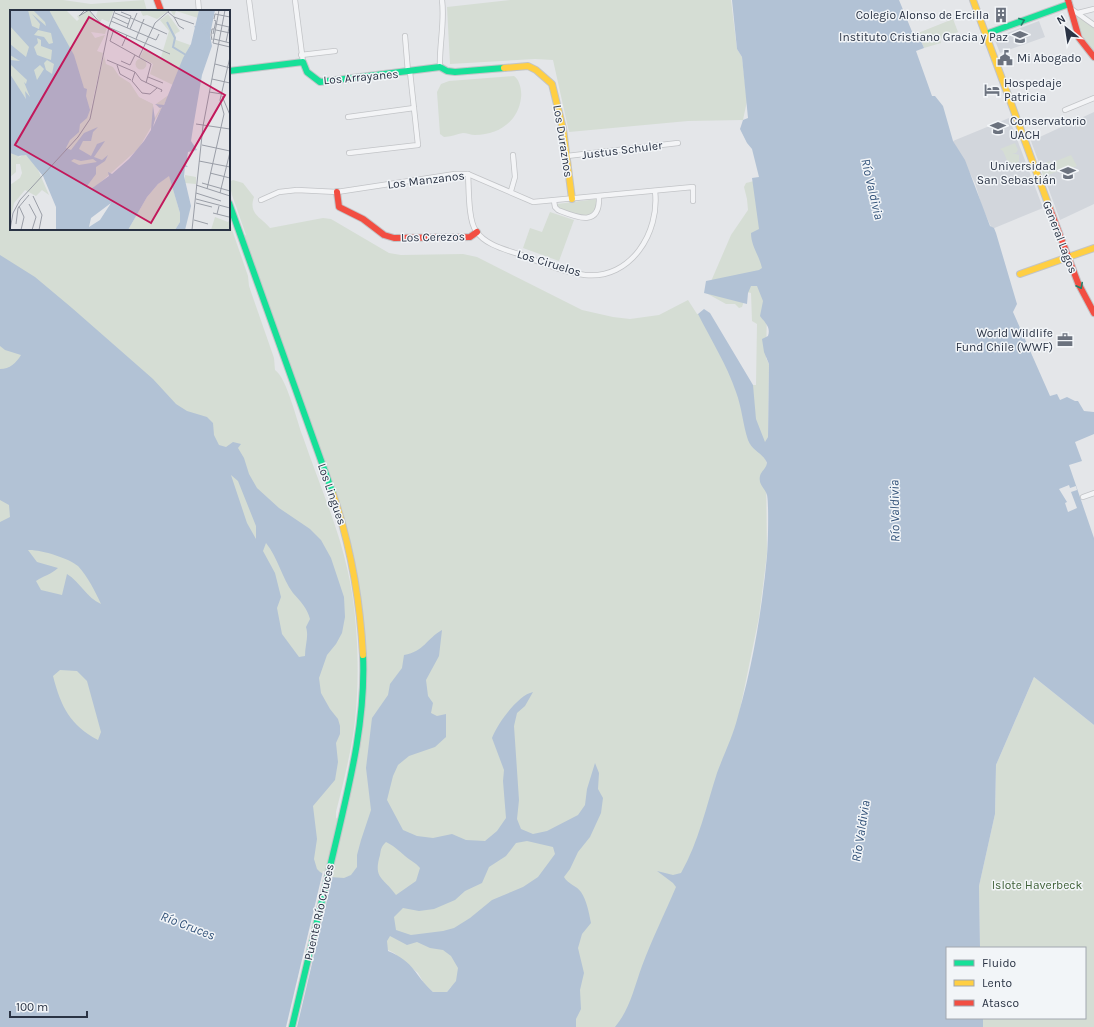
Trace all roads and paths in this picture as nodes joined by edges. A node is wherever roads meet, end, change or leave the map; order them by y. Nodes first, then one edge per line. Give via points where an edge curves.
1 (157, 0) edge
2 (198, 0) edge
3 (249, 0) edge
4 (296, 0) edge
5 (442, 0) edge
6 (973, 0) edge
7 (1069, 4) edge
8 (1094, 9) edge
9 (161, 10) edge
10 (199, 10) edge
11 (1078, 14) junction
12 (1094, 25) edge
13 (986, 34) junction
14 (405, 36) dead end
15 (254, 38) dead end
16 (335, 51) dead end
17 (301, 55) junction
18 (1094, 57) edge
19 (303, 62) junction
20 (440, 67) junction
21 (230, 71) edge
22 (409, 72) junction
23 (552, 84) joint
24 (1094, 98) edge
25 (414, 108) junction
26 (1065, 110) dead end
27 (348, 116) dead end
28 (678, 143) dead end
29 (349, 153) dead end
30 (513, 154) dead end
31 (567, 156) junction
32 (468, 174) junction
33 (655, 191) junction
34 (337, 192) junction
35 (510, 192) junction
36 (599, 197) junction
37 (572, 199) junction
38 (261, 200) dead end
39 (554, 201) junction
40 (692, 201) dead end
41 (230, 206) edge
42 (477, 232) junction
43 (1094, 248) edge
44 (1068, 258) junction
45 (1020, 274) dead end
46 (1094, 313) edge
47 (1094, 493) edge
48 (1083, 497) dead end
49 (347, 797) joint
50 (292, 1027) edge

1 - 9 main road
2 - 10 street
3 - 15 street
4 - 17 street
5 - 20 street via 444,16 439,46
6 - 13 main road, General Lagos
7 - 11 street
13 -> 7 main road
7 - 18 main road via 1082,46
8 - 11 street
11 - 12 street
13 - 44 main road, General Lagos
14 - 22 street, Los Arrayanes
16 - 17 street
17 - 19 street
19 - 21 main road
19 - 22 main road, Los Arrayanes via 307,72 320,82
20 - 22 main road, Los Arrayanes
20 - 23 main road, Los Arrayanes via 455,72 528,66
22 - 25 street
23 - 31 main road, Los Duraznos
24 - 26 street
25 - 27 street
25 - 29 street via 418,145
28 - 31 street, Justus Schuler
30 - 35 street via 515,177
31 - 37 main road, Los Duraznos
32 - 34 street, Los Manzanos
32 - 35 street, Los Manzanos
32 - 42 street via 472,223
33 - 36 street, Los Manzanos
33 - 40 street, Los Manzanos via 693,187
33 - 42 street, Los Ciruelos via 655,219 646,242 630,261 604,273 586,275 560,269 494,245
34 - 38 street, Los Manzanos via 279,192
34 - 42 main road, Los Cerezos via 339,207 363,219 384,235 406,239 470,237
35 - 39 street, Los Manzanos via 533,202
36 - 37 street, Los Manzanos
36 - 39 street via 597,210 592,217 584,218 558,210
37 - 39 street, Los Manzanos
41 - 49 main road, Los Lingues via 340,515 356,580 361,612 364,696 358,745
43 - 44 main road
44 - 45 main road
44 -> 46 main road, General Lagos
47 - 48 street
49 - 50 main road, Puente Río Cruces

